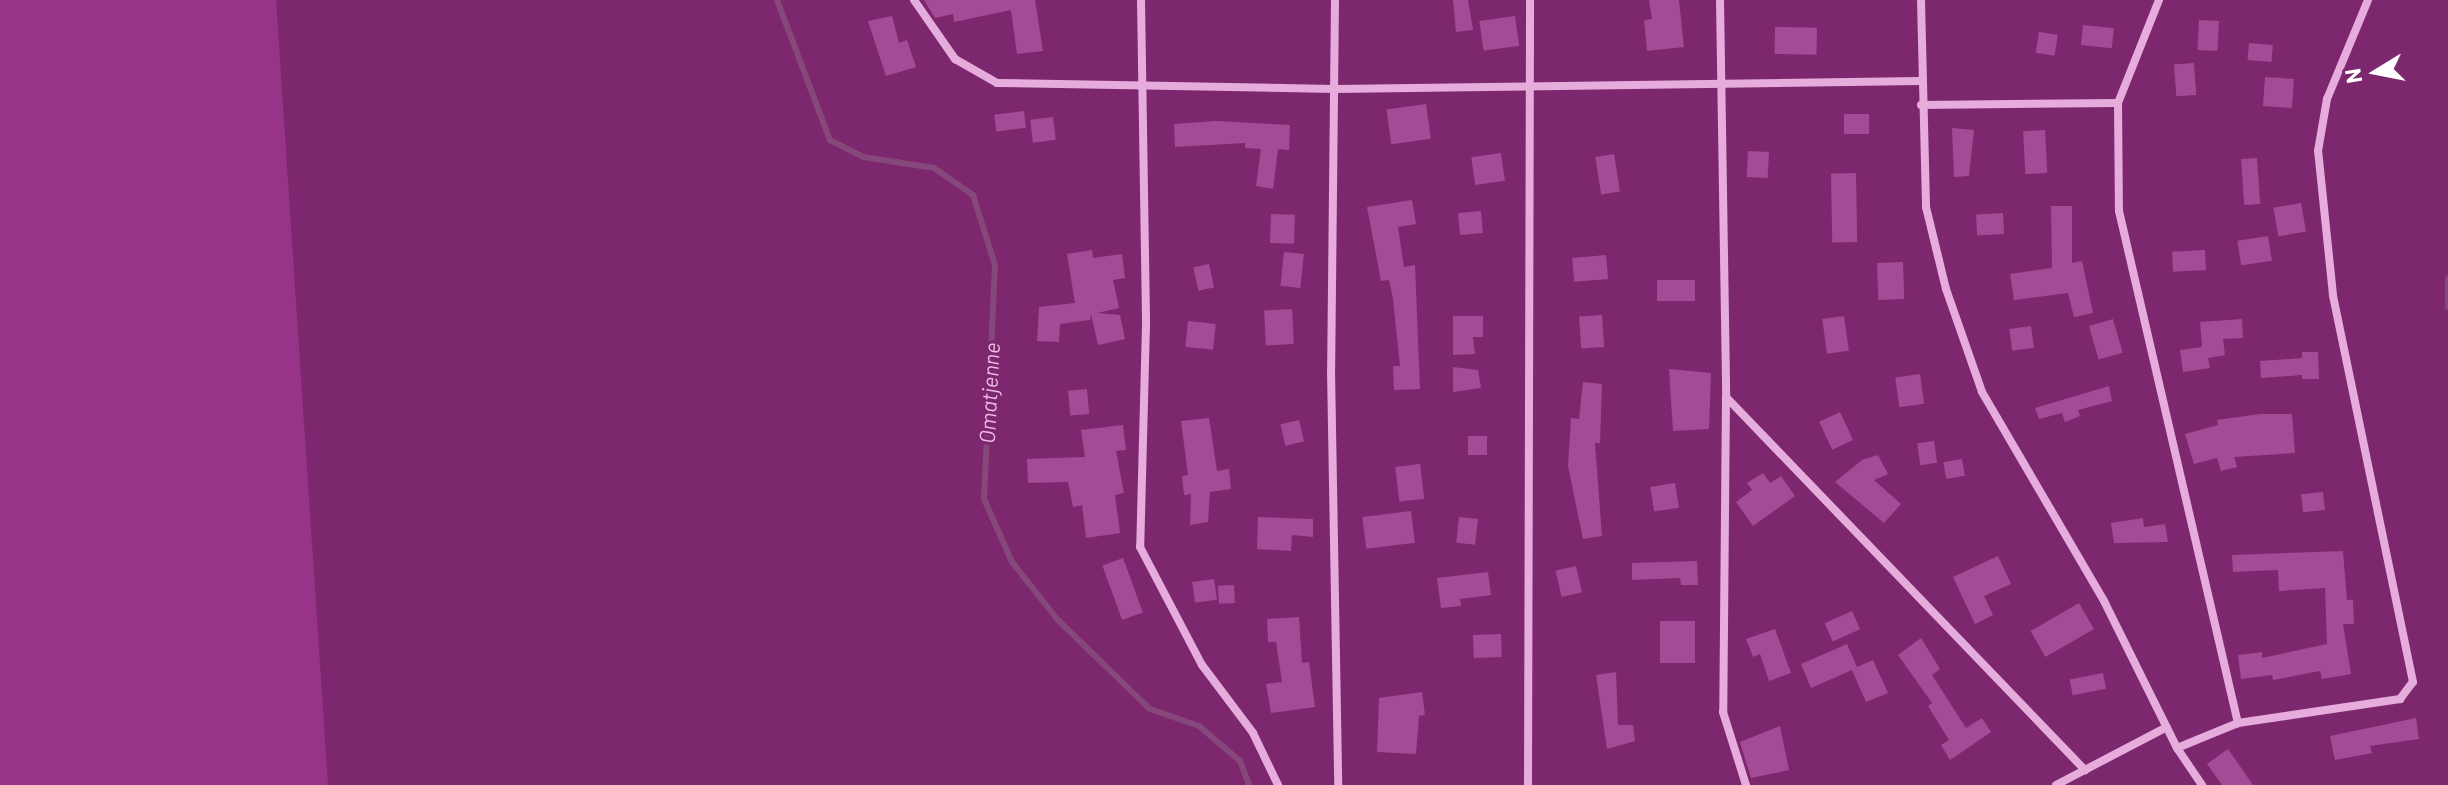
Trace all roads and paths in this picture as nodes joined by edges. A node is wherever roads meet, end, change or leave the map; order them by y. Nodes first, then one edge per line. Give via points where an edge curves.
1 (914, 0) edge
2 (1141, 0) edge
3 (1335, 0) edge
4 (1530, 0) edge
5 (1720, 0) edge
6 (1921, 0) edge
7 (2159, 0) edge
8 (2368, 0) edge
9 (1920, 81) junction
10 (1720, 84) junction
11 (1141, 86) junction
12 (1529, 86) junction
13 (1335, 89) junction
14 (2118, 103) junction
15 (1921, 105) junction
16 (1726, 397) junction
17 (2238, 723) junction
18 (2167, 727) junction
19 (2177, 748) junction
20 (2085, 770) junction
21 (2193, 774) junction
22 (1278, 785) edge
23 (1338, 785) edge
24 (1528, 785) edge
25 (1746, 785) edge
26 (2056, 785) edge
27 (2192, 785) edge
28 (2202, 785) edge

1 - 11 street via 955,59 997,83
2 - 11 street
3 - 13 street
4 - 12 street
5 - 10 street
6 - 9 street
7 - 14 street
8 - 17 street via 2327,99 2318,151 2333,295 2413,682 2400,699
9 - 10 street
9 - 15 street
10 - 12 street
10 - 16 street
11 - 13 street
11 - 22 street via 1146,325 1140,547 1202,665 1253,733
12 - 13 street
12 - 24 street
13 - 23 street via 1331,370
14 - 15 street
14 - 17 street via 2119,211
15 - 18 street via 1926,207 1946,289 1982,392 2104,601
16 - 20 street
16 - 25 street via 1723,712
17 - 19 street
18 - 19 street
18 - 20 street
19 - 21 street
20 - 26 street
21 - 27 street
21 - 28 street

